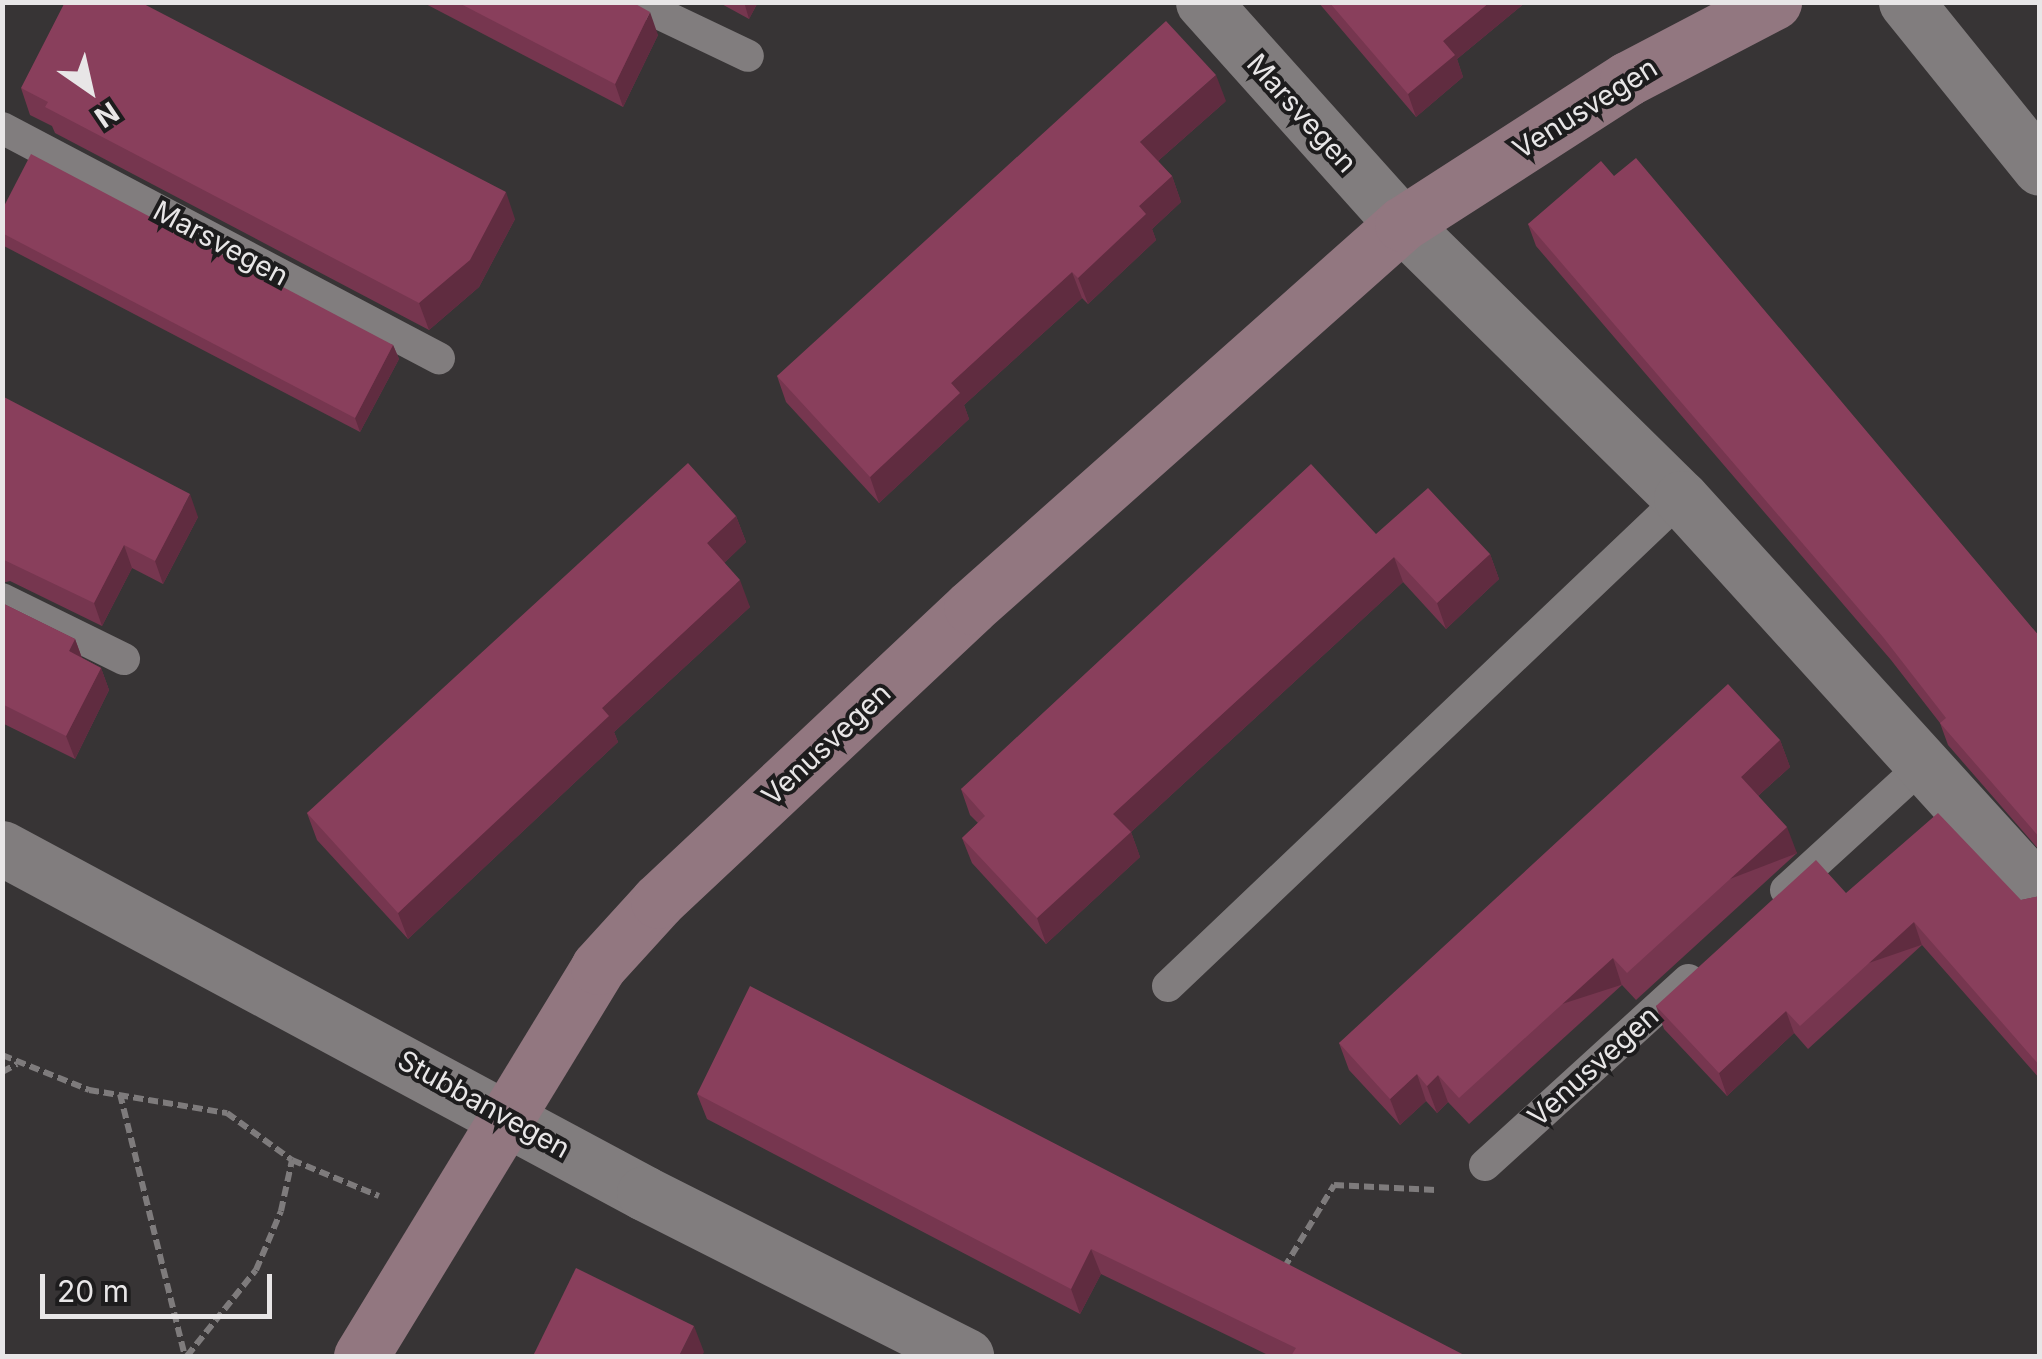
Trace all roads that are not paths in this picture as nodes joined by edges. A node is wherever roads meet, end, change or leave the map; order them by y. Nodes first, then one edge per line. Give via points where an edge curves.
1 (635, 2) edge
2 (1202, 2) edge
3 (1774, 2) edge
4 (1906, 2) edge
5 (748, 56) dead end
6 (2, 128) edge
7 (2040, 168) edge
8 (1402, 224) junction
9 (438, 358) dead end
10 (1681, 498) junction
11 (2, 599) edge
12 (124, 659) dead end
13 (1923, 764) junction
14 (2, 848) edge
15 (2040, 893) edge
16 (1764, 910) edge
17 (1706, 964) edge
18 (1168, 986) dead end
19 (506, 1114) junction
20 (1484, 1164) road end
21 (361, 1356) edge
22 (966, 1356) edge

1 - 5 lane
2 - 8 street, Marsvegen
3 - 8 street, Venusvegen via 1627,79
4 - 7 street
6 - 9 lane, Marsvegen
8 - 10 street
8 - 19 street, Venusvegen via 986,594 658,901 598,967
10 - 13 street
10 - 18 lane
11 - 12 lane
13 - 15 street
13 - 16 lane
14 - 19 street, Stubbanvegen
17 - 20 lane, Venusvegen
19 - 21 street, Venusvegen
19 - 22 street, Stubbanvegen via 644,1193

